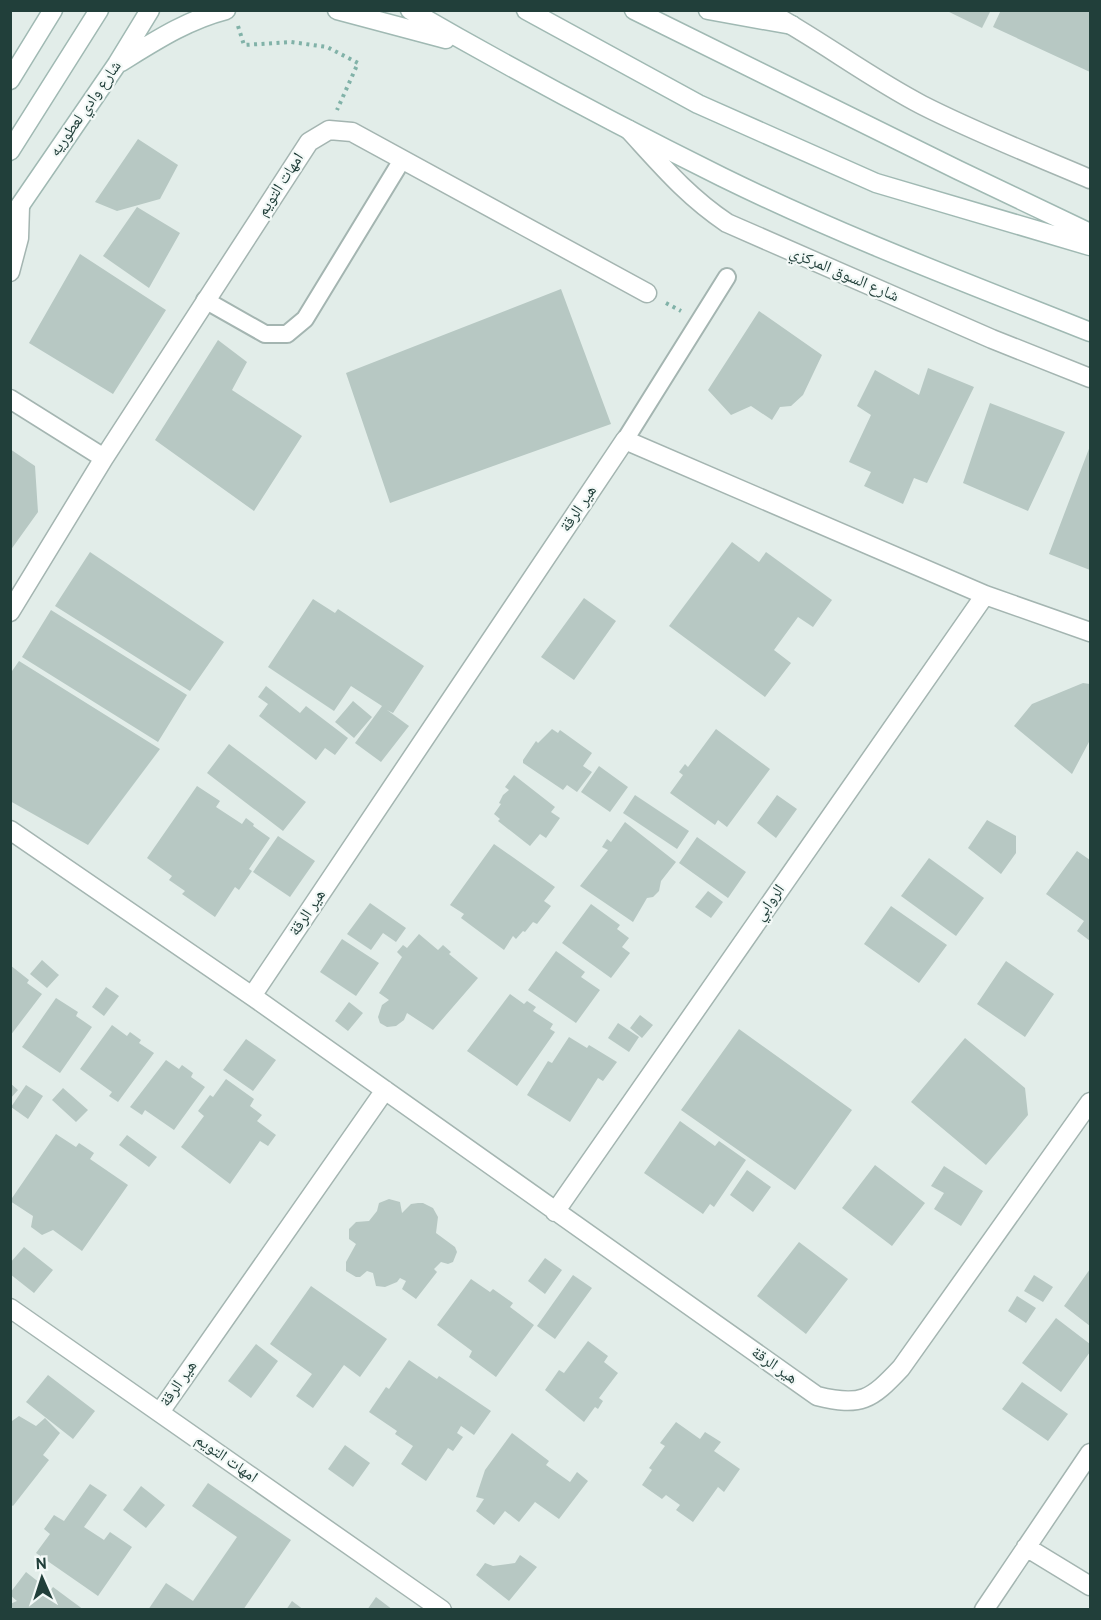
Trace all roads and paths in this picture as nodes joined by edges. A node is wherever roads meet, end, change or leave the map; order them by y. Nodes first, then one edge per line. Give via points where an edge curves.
1 (99, 10) edge
2 (150, 10) edge
3 (338, 10) edge
4 (410, 10) edge
5 (526, 10) edge
6 (634, 10) edge
7 (708, 10) edge
8 (765, 10) edge
9 (50, 13) edge
10 (232, 16) edge
11 (792, 25) junction
12 (470, 45) junction
13 (117, 64) junction
14 (10, 80) edge
15 (626, 127) junction
16 (329, 130) junction
17 (10, 151) edge
18 (402, 160) junction
19 (1090, 179) edge
20 (15, 213) edge
21 (1090, 233) edge
22 (1090, 246) edge
23 (10, 272) edge
24 (728, 277) dead end
25 (647, 293) joint
26 (205, 300) junction
27 (700, 321) junction
28 (1090, 332) edge
29 (1090, 378) edge
30 (10, 399) edge
31 (625, 440) junction
32 (104, 458) junction
33 (985, 595) junction
34 (10, 612) edge
35 (1090, 632) edge
36 (10, 831) edge
37 (252, 996) junction
38 (385, 1090) junction
39 (1090, 1102) edge
40 (555, 1212) junction
41 (10, 1308) edge
42 (160, 1412) junction
43 (1090, 1453) edge
44 (1026, 1548) junction
45 (1090, 1586) edge
46 (442, 1610) edge
47 (984, 1610) edge

1 - 17 street
2 - 13 street, شارع وادي لعطوريه
3 - 12 street
4 - 12 street, شارع السوق المركزي
5 - 22 street via 698,104 876,183
6 - 21 street
7 - 11 street
8 - 11 street
9 - 14 street
10 - 13 street via 188,23
10 - 16 path via 243,45 291,42 327,47 358,63
11 - 19 street via 921,105
12 - 15 street, شارع السوق المركزي
13 - 20 street, شارع وادي لعطوريه
15 - 28 street, شارع السوق المركزي via 812,218
15 - 29 street, شارع السوق المركزي via 683,189 727,223
16 - 18 street via 352,132
16 - 26 street, امهات التويم via 309,142
18 - 25 street
18 - 26 lane via 304,319 287,334 265,334
20 - 23 street, شارع وادي لعطوريه via 19,238
24 - 27 lane
25 - 27 path
26 - 32 street, امهات التويم
27 - 31 lane
30 - 32 street
31 - 33 street
31 - 37 street, هير الرقة
32 - 34 street, امهات التويم
33 - 35 street
33 - 40 street, الروابي
36 - 37 street, هير الرقة
37 - 38 street, هير الرقة
38 - 40 street, هير الرقة
38 - 42 street, هير الرقة
39 - 40 street, هير الرقة via 901,1368 862,1401 840,1402 817,1396
41 - 42 street, امهات التويم
42 - 46 street, امهات التويم
43 - 44 street
44 - 45 street
44 - 47 street

